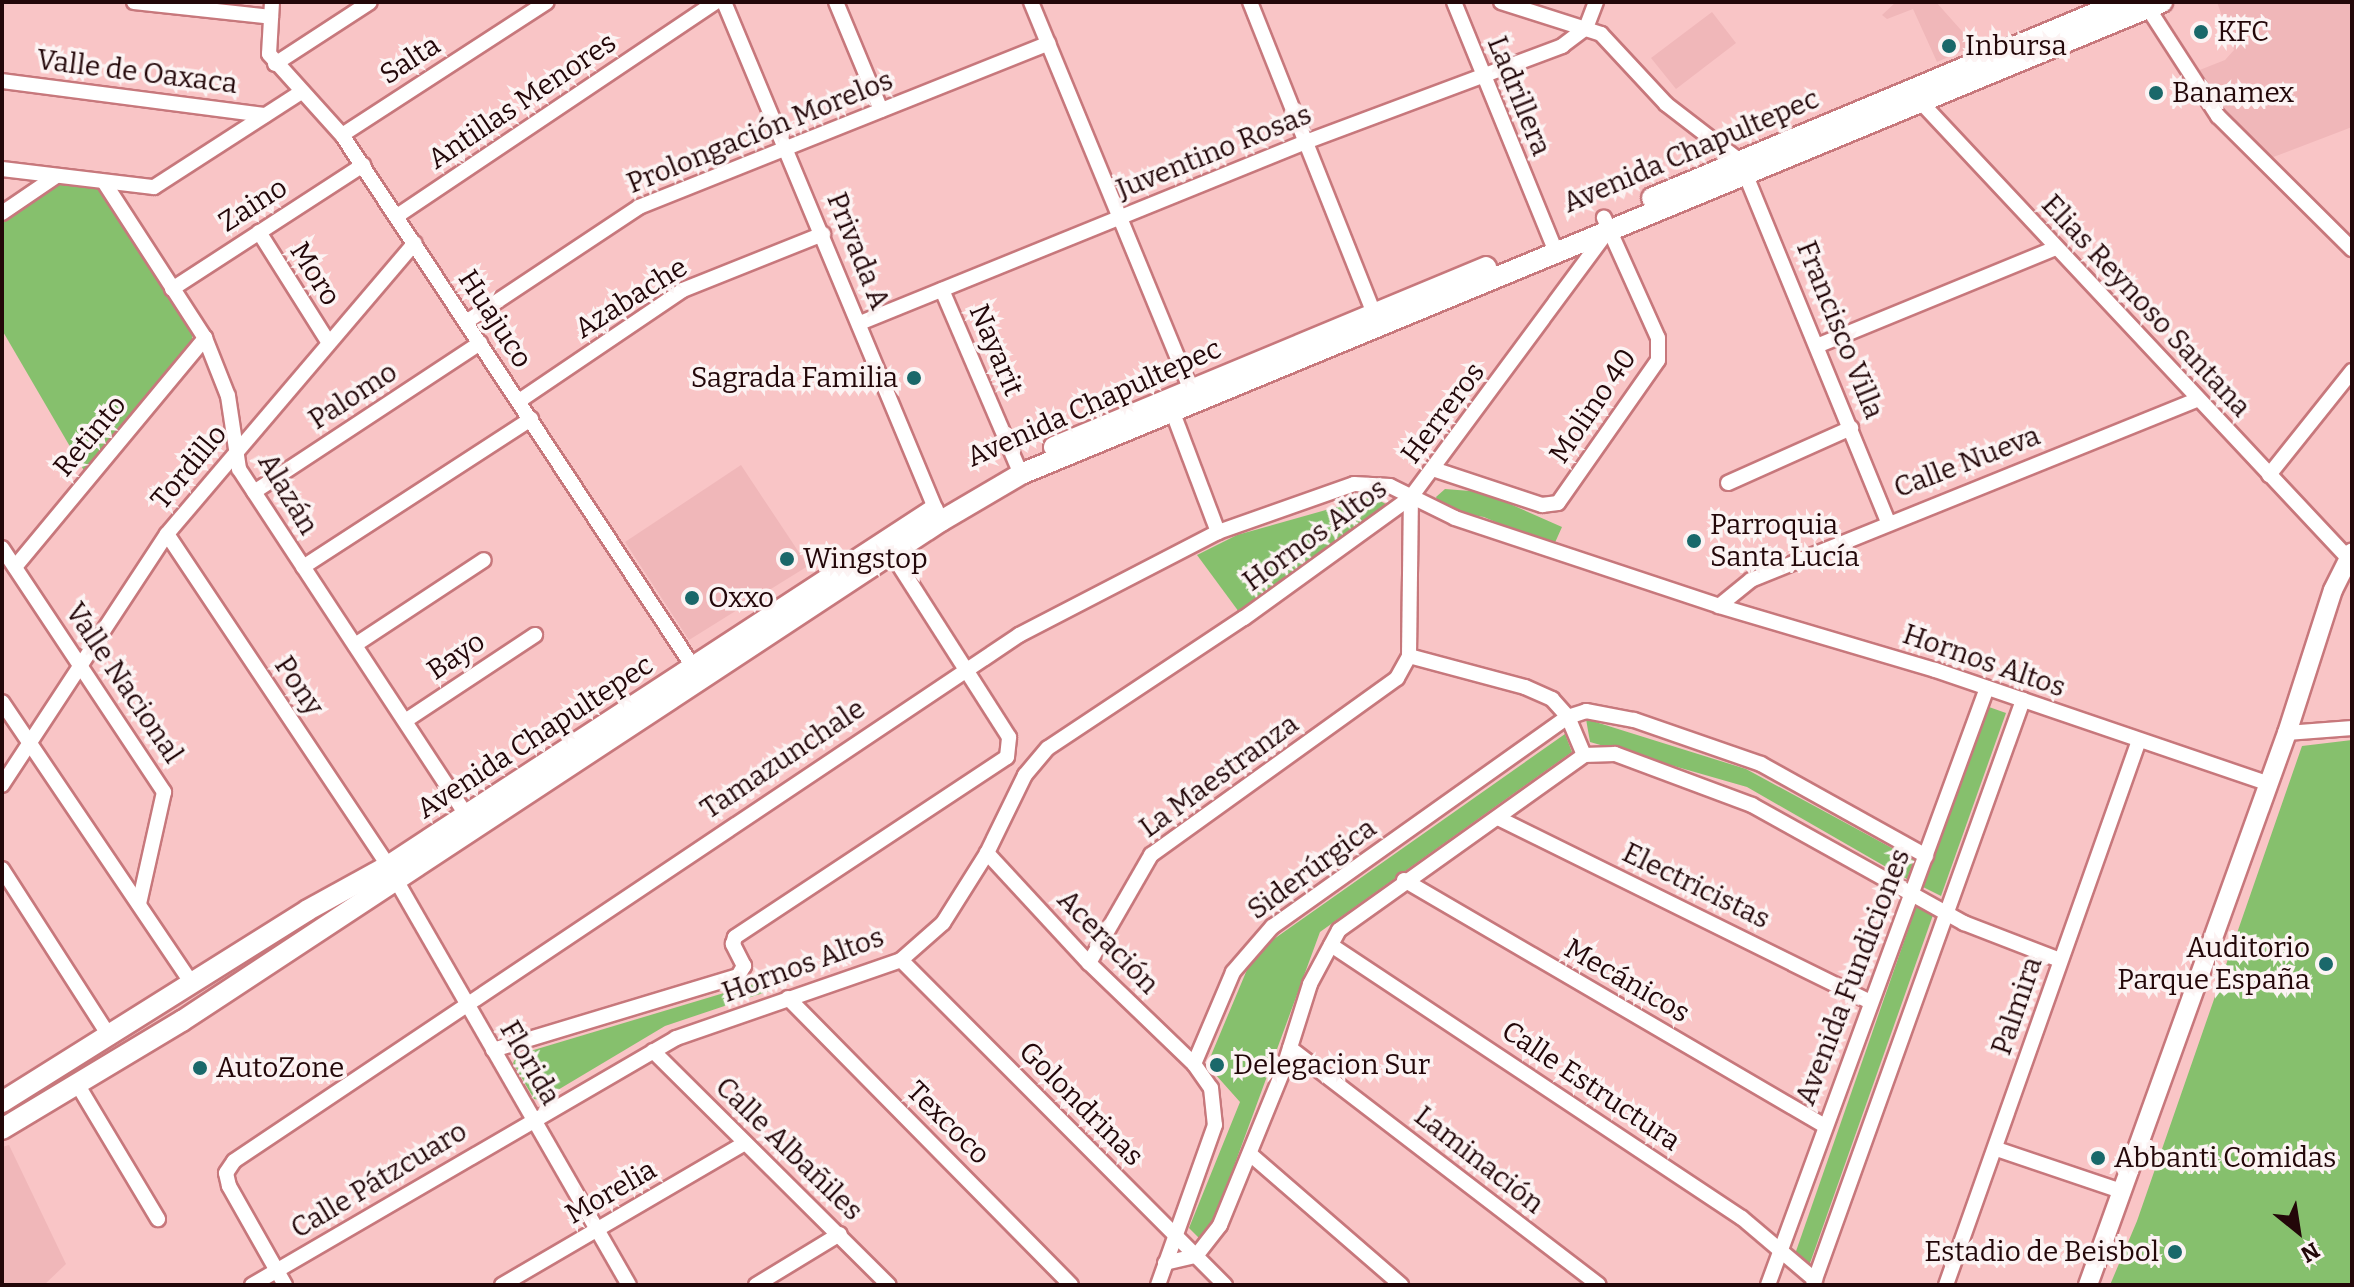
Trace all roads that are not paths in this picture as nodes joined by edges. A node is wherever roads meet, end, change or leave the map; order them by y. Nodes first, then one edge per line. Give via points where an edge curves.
1 (134, 2) edge
2 (370, 2) edge
3 (547, 2) edge
4 (716, 2) edge
5 (724, 2) edge
6 (836, 2) edge
7 (1031, 2) edge
8 (1250, 2) edge
9 (1454, 2) edge
10 (1501, 2) edge
11 (1596, 2) edge
12 (2122, 2) edge
13 (2153, 4) edge
14 (272, 9) edge
15 (1586, 28) junction
16 (1048, 43) junction
17 (2013, 45) junction
18 (275, 64) junction
19 (1483, 76) junction
20 (1973, 80) junction
21 (2, 81) edge
22 (300, 93) junction
23 (1914, 95) junction
24 (881, 110) junction
25 (265, 115) junction
26 (342, 135) junction
27 (1303, 143) junction
28 (787, 147) junction
29 (363, 165) junction
30 (1744, 167) junction
31 (2, 169) edge
32 (55, 177) junction
33 (104, 182) junction
34 (2, 213) edge
35 (397, 216) junction
36 (1119, 219) junction
37 (1607, 224) junction
38 (259, 232) junction
39 (823, 234) junction
40 (415, 243) junction
41 (1553, 247) junction
42 (2056, 248) junction
43 (2352, 249) edge
44 (172, 289) junction
45 (942, 290) junction
46 (1377, 320) junction
47 (466, 322) junction
48 (860, 323) junction
49 (205, 338) junction
50 (329, 343) junction
51 (480, 343) junction
52 (1819, 345) junction
53 (2352, 371) edge
54 (1194, 397) junction
55 (2198, 399) junction
56 (519, 401) junction
57 (1170, 406) junction
58 (531, 419) junction
59 (1851, 428) junction
60 (234, 452) junction
61 (1018, 469) junction
62 (1436, 470) junction
63 (2269, 475) junction
64 (1728, 483) dead end
65 (254, 492) junction
66 (1411, 497) junction
67 (938, 515) junction
68 (1888, 521) junction
69 (1218, 532) junction
70 (167, 534) junction
71 (2, 548) edge
72 (887, 548) junction
73 (2350, 555) edge
74 (484, 560) dead end
75 (15, 567) junction
76 (303, 567) junction
77 (1719, 606) junction
78 (535, 635) dead end
79 (355, 645) junction
80 (1409, 656) junction
81 (80, 663) junction
82 (968, 668) junction
83 (698, 673) junction
84 (1987, 688) junction
85 (2023, 700) junction
86 (2, 702) edge
87 (1568, 717) junction
88 (405, 721) junction
89 (2352, 728) edge
90 (2287, 733) junction
91 (2138, 743) junction
92 (30, 744) junction
93 (1584, 755) junction
94 (2269, 784) junction
95 (2, 785) edge
96 (1498, 818) junction
97 (471, 823) junction
98 (987, 853) junction
99 (1926, 856) junction
100 (2, 869) edge
101 (393, 873) junction
102 (1404, 880) junction
103 (1913, 891) junction
104 (139, 904) junction
105 (1947, 913) junction
106 (1331, 945) junction
107 (901, 960) junction
108 (2060, 960) junction
109 (1089, 963) junction
110 (193, 985) junction
111 (788, 998) junction
112 (1871, 1002) junction
113 (467, 1005) junction
114 (110, 1037) junction
115 (1290, 1048) junction
116 (493, 1050) junction
117 (653, 1051) junction
118 (1194, 1064) junction
119 (44, 1079) junction
120 (70, 1092) junction
121 (2, 1102) edge
122 (533, 1119) junction
123 (1825, 1126) junction
124 (2, 1129) edge
125 (745, 1143) junction
126 (1997, 1149) junction
127 (1250, 1154) junction
128 (2121, 1191) junction
129 (158, 1219) dead end
130 (596, 1230) junction
131 (840, 1234) junction
132 (1175, 1234) junction
133 (1780, 1254) junction
134 (1196, 1256) junction
135 (1165, 1263) junction
136 (277, 1271) junction
137 (1814, 1282) edge
138 (252, 1285) edge
139 (285, 1285) edge
140 (502, 1285) edge
141 (629, 1285) edge
142 (756, 1285) edge
143 (889, 1285) edge
144 (1071, 1285) edge
145 (1158, 1285) edge
146 (1225, 1285) edge
147 (1401, 1285) edge
148 (1599, 1285) edge
149 (1768, 1285) edge
150 (1946, 1285) edge
151 (2088, 1285) edge

1 - 14 street
2 - 18 street
3 - 26 street, Salta
4 - 35 street, Antillas Menores
5 - 28 street, Privada A
6 - 24 street
7 - 16 street
8 - 27 street
9 - 19 street, Ladrillera
10 - 15 street
11 - 15 street
12 - 17 main road, Avenida Chapultepec
13 - 20 main road
13 - 43 street via 2218,116
14 - 18 street via 267,47
15 - 19 street, Juventino Rosas via 1562,46
15 - 30 street via 1606,39 1666,104
16 - 24 street, Prolongación Morelos
16 - 36 street
17 - 20 main road via 1979,67
17 - 23 main road, Avenida Chapultepec
18 - 22 street, Huajuco
19 - 27 street, Juventino Rosas
19 - 41 street, Ladrillera
20 - 23 main road
21 - 25 street, Valle de Oaxaca
22 - 25 street
22 - 26 street, Huajuco
23 - 30 main road, Avenida Chapultepec
23 - 42 street, Elias Reynoso Santana
24 - 28 street, Prolongación Morelos
25 - 33 street via 162,184 141,188
26 - 29 street, Huajuco
27 - 36 street, Juventino Rosas
27 - 46 street
28 - 39 street, Privada A
28 - 47 street, Prolongación Morelos via 639,207
29 - 35 street, Huajuco
29 - 38 street, Zaino
30 - 37 main road, Avenida Chapultepec
30 - 52 street, Francisco Villa
31 - 32 street
32 - 33 street
32 - 34 street
33 - 44 street, Alazán
35 - 40 street, Huajuco
36 - 45 street, Juventino Rosas
36 - 54 street
37 - 41 main road, Avenida Chapultepec
37 - 62 street, Herreros
37 - 62 street, Molino 40 via 1660,351 1563,498 1542,505
38 - 44 street, Zaino
38 - 50 street, Moro
39 - 48 street, Privada A
39 - 56 street, Azabache via 683,290
40 - 47 street, Huajuco
40 - 50 street, Tordillo
41 - 46 main road, Avenida Chapultepec
42 - 52 street
42 - 55 street, Elias Reynoso Santana
44 - 49 street, Alazán
45 - 48 street, Juventino Rosas
45 - 61 street, Nayarit
46 - 54 main road, Avenida Chapultepec
47 - 51 street, Huajuco
48 - 67 street, Privada A
49 - 60 street, Alazán via 228,396
49 - 75 street, Retinto
50 - 60 street, Tordillo
51 - 56 street, Huajuco
51 - 65 street, Palomo
52 - 59 street, Francisco Villa
53 - 63 street
54 - 57 main road, Avenida Chapultepec
55 - 63 street, Elias Reynoso Santana
55 - 68 street, Calle Nueva
56 - 58 street, Huajuco
57 - 61 main road, Avenida Chapultepec
57 - 69 street
58 - 76 street
58 - 83 street, Huajuco
59 - 64 street
59 - 68 street, Francisco Villa
60 - 65 street, Alazán
60 - 70 street, Tordillo
61 - 67 main road, Avenida Chapultepec
62 - 66 street, Herreros
63 - 73 street, Elias Reynoso Santana
65 - 76 street, Alazán
66 - 69 street, Tamazunchale via 1380,483 1354,484
66 - 77 street, Hornos Altos via 1455,518
66 - 80 street, Herreros
66 - 98 street, Hornos Altos via 1244,618 1048,748 1025,775
67 - 72 main road, Avenida Chapultepec
68 - 77 street, Calle Nueva via 1751,580
69 - 82 street, Tamazunchale via 1110,584
70 - 81 street, Tordillo
70 - 101 street, Pony
71 - 75 street, Valle Nacional
72 - 82 street
72 - 83 main road, Avenida Chapultepec
73 - 90 street
74 - 79 street
75 - 81 street, Valle Nacional
76 - 79 street, Alazán
77 - 84 street, Hornos Altos
78 - 88 street, Bayo
79 - 88 street, Alazán
80 - 87 street via 1525,687 1552,699
80 - 109 street, La Maestranza via 1381,692 1151,855
81 - 92 street, Tordillo
81 - 104 street, Valle Nacional via 165,796
82 - 113 street, Tamazunchale
82 - 116 street, Hornos Altos via 1009,737 1010,751 735,937 744,966 738,976
83 - 97 main road, Avenida Chapultepec
84 - 85 street, Hornos Altos
84 - 99 street, Avenida Fundiciones
85 - 91 street, Hornos Altos
85 - 105 street
86 - 92 street
87 - 93 street
87 - 99 street via 1586,711 1634,720 1724,749 1809,788
87 - 118 street, Siderúrgica via 1250,947 1233,972
88 - 97 street, Alazán
89 - 90 street
90 - 94 street
91 - 94 street, Hornos Altos
91 - 108 street, Palmira
92 - 95 street
92 - 104 street
93 - 96 street
93 - 103 street via 1615,754 1752,805
94 - 128 street
96 - 102 street
96 - 112 street, Electricistas
97 - 101 main road, Avenida Chapultepec
98 - 107 street, Hornos Altos via 943,923
98 - 109 street, Aceración
99 - 103 street, Avenida Fundiciones
100 - 114 street
101 - 110 main road via 308,910
101 - 113 street, Florida
101 - 120 main road
102 - 106 street via 1351,918
102 - 123 street, Mecánicos
103 - 105 street
103 - 112 street, Avenida Fundiciones
104 - 110 street
105 - 108 street
105 - 137 street
106 - 115 street via 1310,984
106 - 133 street, Calle Estructura via 1742,1218
107 - 111 street, Hornos Altos
107 - 132 street, Golondrinas
108 - 126 street, Palmira
109 - 118 street, Aceración
110 - 114 main road
111 - 117 street, Hornos Altos
111 - 144 street, Texcoco
112 - 123 street, Avenida Fundiciones
113 - 116 street, Florida
113 - 136 street, Tamazunchale via 234,1161 226,1173
114 - 119 main road
114 - 120 main road via 80,1068
115 - 127 street
115 - 148 street, Laminación
116 - 122 street, Florida
117 - 122 street, Hornos Altos
117 - 125 street, Calle Albañiles
118 - 132 street via 1211,1088 1217,1112
119 - 120 main road
119 - 121 main road
120 - 124 main road
120 - 129 street
122 - 130 street, Florida
122 - 136 street, Calle Pátzcuaro
123 - 133 street, Avenida Fundiciones
125 - 130 street, Morelia
125 - 131 street, Calle Albañiles
126 - 128 street
126 - 150 street, Palmira
127 - 134 street via 1220,1225
127 - 147 street
128 - 151 street
130 - 140 street, Morelia
130 - 141 street, Florida
131 - 142 street
131 - 143 street, Calle Albañiles
132 - 134 street, Golondrinas
132 - 135 street
133 - 137 street, Calle Estructura
133 - 149 street, Avenida Fundiciones
134 - 135 street
134 - 146 street, Golondrinas
135 - 145 street
136 - 138 street, Calle Pátzcuaro
136 - 139 street

